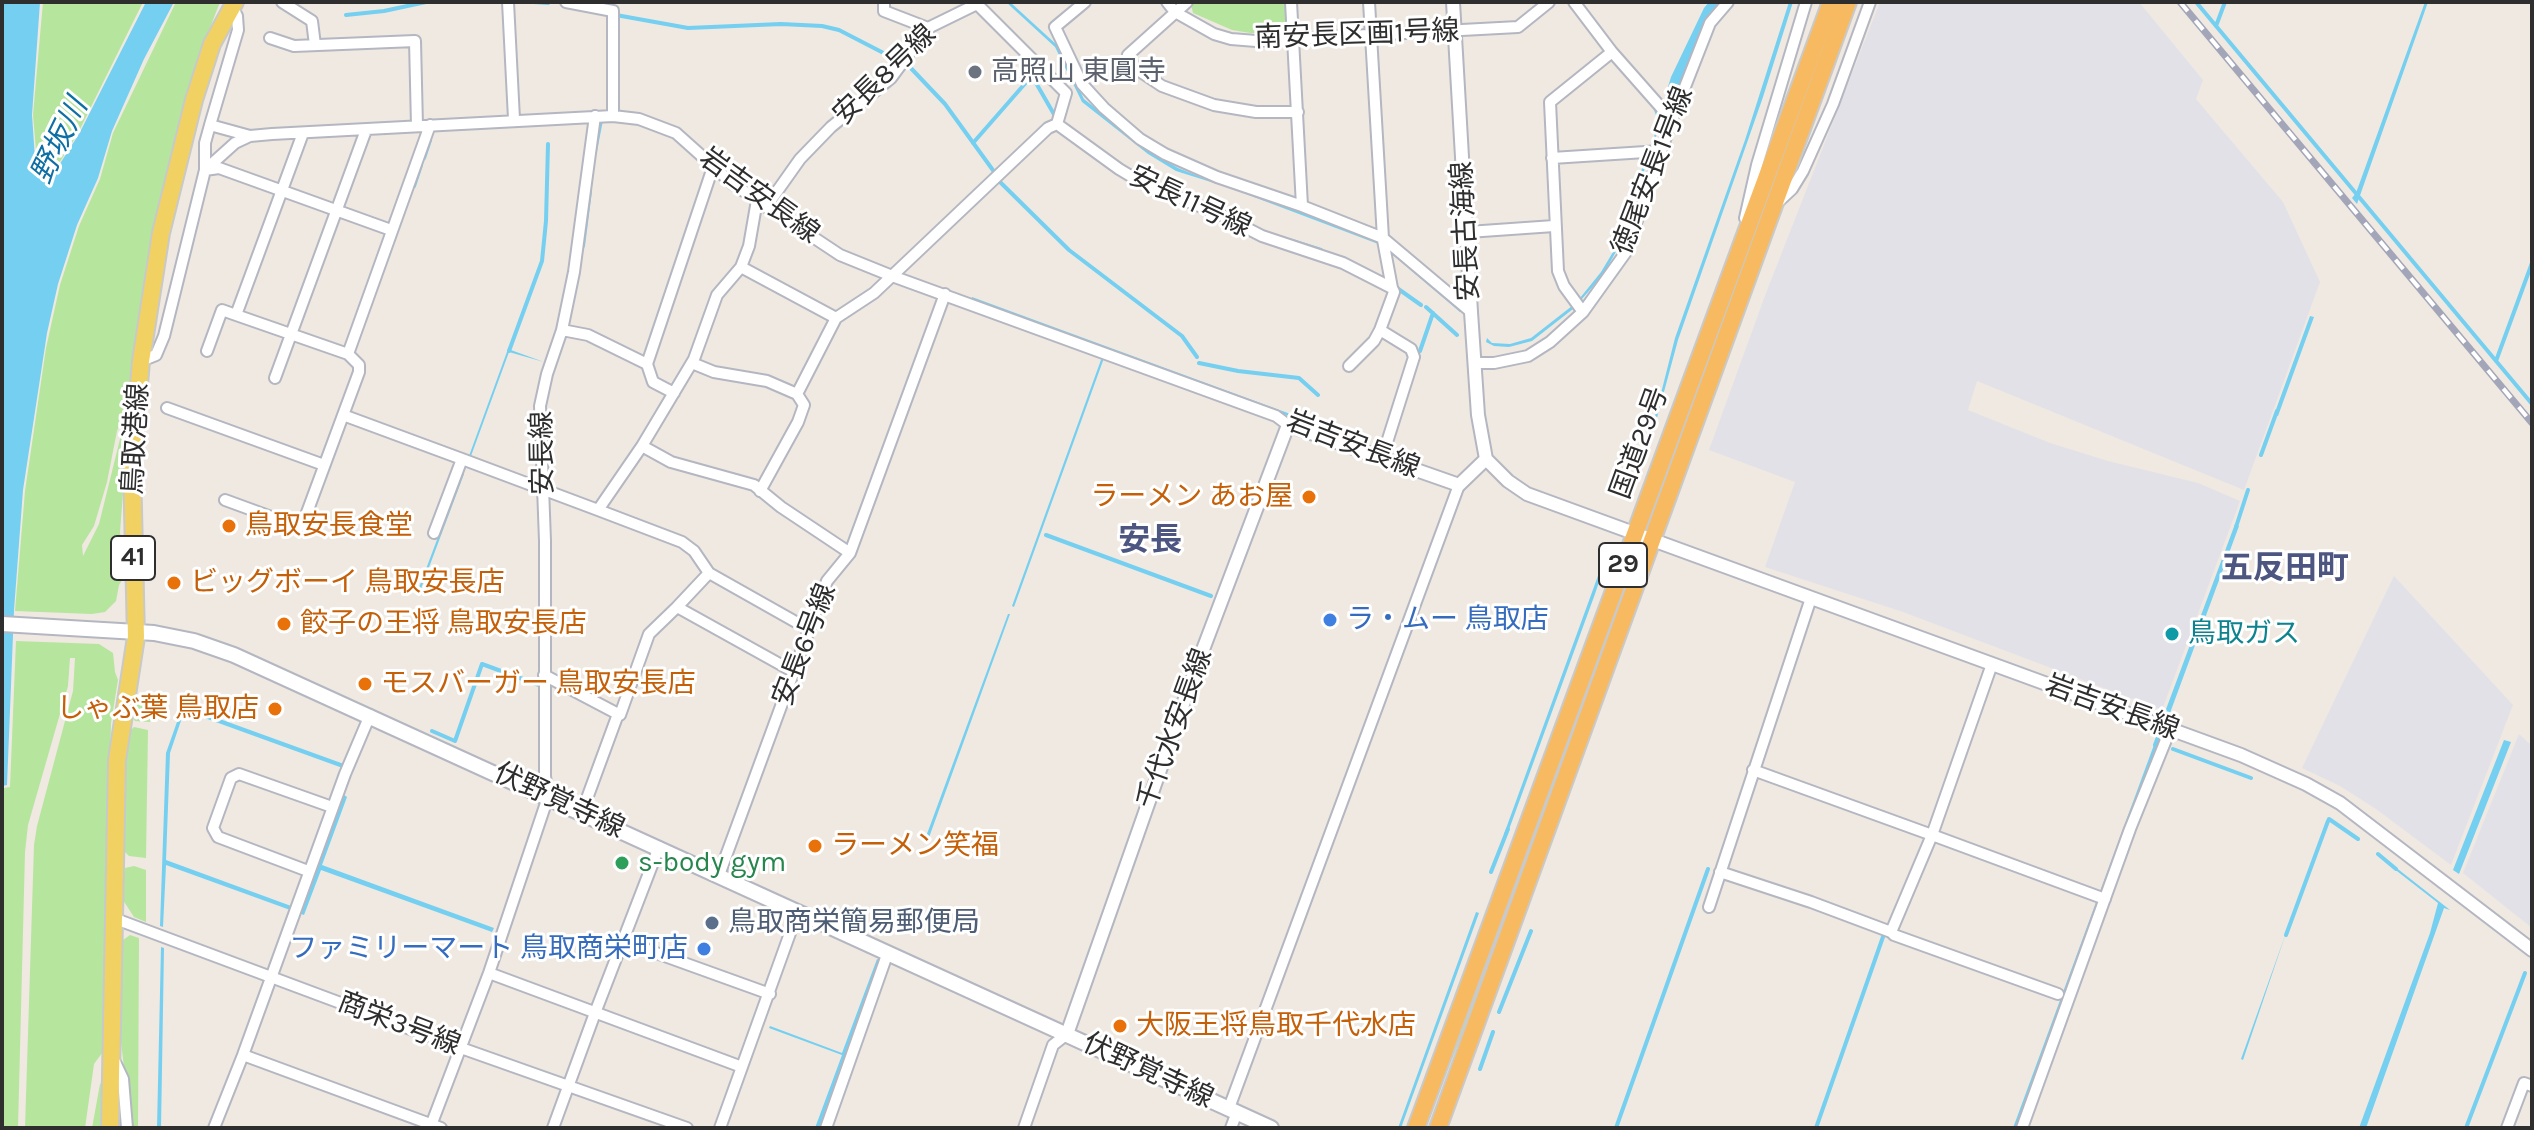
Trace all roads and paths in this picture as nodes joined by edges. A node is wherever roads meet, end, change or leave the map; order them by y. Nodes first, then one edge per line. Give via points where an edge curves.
1 (282, 2) edge
2 (508, 2) edge
3 (566, 2) edge
4 (884, 2) edge
5 (1085, 2) edge
6 (1167, 2) edge
7 (1187, 2) edge
8 (1291, 2) edge
9 (1369, 2) edge
10 (1453, 2) edge
11 (1549, 2) edge
12 (1574, 2) edge
13 (1728, 2) edge
14 (1806, 2) edge
15 (1831, 2) edge
16 (1848, 2) edge
17 (1870, 2) edge
18 (980, 3) edge
19 (234, 4) edge
20 (1175, 12) junction
21 (928, 28) junction
22 (1454, 31) junction
23 (1371, 36) junction
24 (270, 38) dead end
25 (1294, 38) junction
26 (315, 45) junction
27 (1612, 52) junction
28 (1082, 84) junction
29 (1066, 93) junction
30 (1298, 112) junction
31 (595, 116) junction
32 (613, 116) junction
33 (514, 119) junction
34 (1672, 120) junction
35 (1057, 124) junction
36 (210, 125) junction
37 (430, 125) junction
38 (417, 126) junction
39 (366, 130) junction
40 (303, 133) junction
41 (250, 136) junction
42 (1661, 151) junction
43 (1552, 158) junction
44 (713, 167) junction
45 (205, 170) junction
46 (282, 191) junction
47 (761, 204) junction
48 (1775, 205) junction
49 (1302, 206) junction
50 (336, 211) junction
51 (1554, 226) junction
52 (391, 230) junction
53 (1468, 232) junction
54 (1383, 238) junction
55 (1742, 240) junction
56 (741, 267) junction
57 (892, 276) junction
58 (1392, 288) junction
59 (945, 294) junction
60 (1471, 312) junction
61 (1583, 312) junction
62 (236, 315) junction
63 (836, 318) junction
64 (562, 330) junction
65 (1380, 330) junction
66 (291, 335) junction
67 (207, 351) dead end
68 (348, 354) junction
69 (141, 361) junction
70 (692, 363) junction
71 (1475, 363) junction
72 (647, 364) junction
73 (1349, 366) dead end
74 (275, 378) dead end
75 (674, 393) junction
76 (797, 394) junction
77 (167, 408) dead end
78 (343, 415) junction
79 (1288, 425) junction
80 (642, 446) junction
81 (1382, 458) junction
82 (462, 459) junction
83 (1486, 459) junction
84 (324, 465) junction
85 (1459, 485) junction
86 (543, 490) junction
87 (760, 491) junction
88 (225, 500) dead end
89 (598, 510) junction
90 (434, 533) dead end
91 (1635, 534) junction
92 (1653, 540) junction
93 (850, 553) junction
94 (709, 573) junction
95 (1811, 598) junction
96 (677, 607) junction
97 (2, 624) edge
98 (810, 630) junction
99 (136, 631) junction
100 (1992, 664) junction
101 (794, 672) junction
102 (544, 675) junction
103 (618, 714) junction
104 (370, 715) junction
105 (2170, 730) junction
106 (1753, 770) junction
107 (548, 797) junction
108 (332, 807) junction
109 (582, 812) junction
110 (1932, 835) junction
111 (659, 847) junction
112 (308, 871) junction
113 (1720, 872) junction
114 (719, 875) junction
115 (2105, 899) junction
116 (1709, 907) dead end
117 (798, 911) junction
118 (113, 918) junction
119 (1891, 932) junction
120 (623, 941) junction
121 (2532, 950) edge
122 (888, 952) junction
123 (489, 973) junction
124 (272, 976) junction
125 (770, 994) junction
126 (2058, 994) dead end
127 (595, 1013) junction
128 (1067, 1034) junction
129 (461, 1048) junction
130 (110, 1051) junction
131 (243, 1055) junction
132 (742, 1067) junction
133 (569, 1086) junction
134 (2532, 1086) edge
135 (1233, 1110) junction
136 (1026, 1124) edge
137 (434, 1127) edge
138 (110, 1128) edge
139 (127, 1128) edge
140 (214, 1128) edge
141 (553, 1128) edge
142 (687, 1128) edge
143 (720, 1128) edge
144 (826, 1128) edge
145 (1231, 1128) edge
146 (1271, 1128) edge
147 (1416, 1128) edge
148 (1438, 1128) edge
149 (2022, 1128) edge
150 (2507, 1128) edge

1 - 26 street via 312,21
2 - 33 street
3 - 32 street via 613,11
4 - 21 street via 884,11
5 - 28 street via 1055,27
6 - 20 street, 南安長区画1号線
7 - 20 street
8 - 25 street
9 - 23 street
10 - 22 street, 安長古海線
11 - 22 street, 南安長区画1号線 via 1518,27
12 - 27 street
13 - 34 street, 徳尾安長1号線 via 1710,23
14 - 55 street via 1757,165
15 - 55 highway, 国道29号 / 29
16 - 48 highway, 国道29号 / 29
17 - 48 street via 1803,171
18 - 21 street, 安長8号線
18 - 29 street, 安長8号線
19 - 36 street via 238,30
19 - 69 main road, 鳥取港線 / 41 via 207,57 181,148
20 - 25 street, 南安長区画1号線 via 1231,39
20 - 30 street via 1128,55 1135,68 1162,86 1214,105
21 - 47 street, 安長8号線 via 891,78 841,118
22 - 23 street, 南安長区画1号線
22 - 53 street, 安長古海線
23 - 25 street, 南安長区画1号線
23 - 54 street
24 - 26 street via 294,46
25 - 30 street
26 - 38 street via 415,41
27 - 34 street
27 - 43 street via 1550,102
28 - 29 street
28 - 49 street via 1140,139 1165,154
29 - 35 street
30 - 49 street
31 - 32 street, 岩吉安長線
31 - 33 street, 岩吉安長線
31 - 64 street, 安長線
32 - 44 street, 岩吉安長線 via 676,133
33 - 37 street, 岩吉安長線
34 - 42 street, 徳尾安長1号線
35 - 57 street
35 - 58 street, 安長11号線 via 1144,184 1262,236 1343,263
36 - 41 street
36 - 45 street
37 - 38 street, 岩吉安長線
37 - 52 street
38 - 39 street, 岩吉安長線
39 - 40 street, 岩吉安長線
39 - 50 street
40 - 41 street, 岩吉安長線
40 - 46 street
41 - 45 street
42 - 43 street
42 - 61 street, 徳尾安長1号線 via 1626,252
43 - 51 street
44 - 47 street, 岩吉安長線
44 - 72 street
45 - 46 street via 219,168
45 - 69 street via 164,336 156,355
46 - 50 street
46 - 62 street
47 - 56 street, 安長8号線
47 - 57 street, 岩吉安長線 via 840,255
48 - 92 highway, 国道29号 / 29
49 - 54 street
50 - 52 street
50 - 66 street
51 - 53 street
51 - 61 street via 1558,271
52 - 68 street
53 - 60 street, 安長古海線
54 - 58 street
54 - 60 street
55 - 91 highway, 国道29号 / 29
56 - 63 street
56 - 70 street, 安長8号線 via 717,295
57 - 59 street, 岩吉安長線
57 - 63 street
58 - 65 street
59 - 79 street, 岩吉安長線 via 1276,416
59 - 93 street
60 - 71 street, 安長古海線
61 - 71 street, 徳尾安長1号線 via 1528,356
62 - 66 street
62 - 67 street via 222,310
63 - 76 street
64 - 72 street via 588,335
64 - 86 street, 安長線 via 540,406
65 - 73 street
65 - 81 street via 1411,349 1414,357
66 - 68 street
66 - 74 street
68 - 78 street via 360,367
69 - 99 main road, 鳥取港線 / 41 via 132,466
70 - 75 street, 安長8号線
70 - 76 street
71 - 83 street, 安長古海線
72 - 75 street via 653,382
75 - 80 street, 安長8号線
76 - 87 street via 804,405 798,422
77 - 84 street
78 - 82 street
78 - 84 street
79 - 81 street, 岩吉安長線
79 - 128 street, 千代水安長線
80 - 87 street, 安長6号線 via 671,462
80 - 89 street, 安長8号線
81 - 85 street, 岩吉安長線
82 - 86 street
82 - 90 street
83 - 85 street
83 - 91 street, 岩吉安長線 via 1527,494
84 - 88 street via 300,527
85 - 135 street
86 - 89 street
86 - 102 street, 安長線
87 - 93 street, 安長6号線
89 - 94 street via 682,542
91 - 92 street, 岩吉安長線
91 - 147 highway, 国道29号 / 29
92 - 95 street, 岩吉安長線
92 - 148 highway, 国道29号 / 29
93 - 98 street, 安長6号線 via 827,581
94 - 96 street
94 - 98 street
95 - 100 street, 岩吉安長線
95 - 106 street
96 - 101 street
96 - 103 street via 649,634
97 - 99 main road, 伏野覚寺線
98 - 101 street, 安長6号線
99 - 104 main road, 伏野覚寺線 via 214,647
99 - 118 main road, 鳥取港線 / 41 via 118,748
100 - 105 street, 岩吉安長線
100 - 110 street
101 - 114 street, 安長6号線
102 - 103 street
102 - 107 street, 安長線
103 - 109 street
104 - 107 main road, 伏野覚寺線
104 - 108 street
105 - 115 street
105 - 121 street, 岩吉安長線 via 2241,755 2340,803
106 - 110 street
106 - 113 street
107 - 109 main road, 伏野覚寺線
107 - 123 street
108 - 112 street
108 - 112 street via 239,774 231,778 213,828 218,837
109 - 111 main road, 伏野覚寺線
110 - 115 street
110 - 119 street
111 - 114 main road, 伏野覚寺線
111 - 120 street
112 - 124 street
113 - 116 street
113 - 119 street
114 - 117 main road, 伏野覚寺線
115 - 149 street
117 - 122 main road, 伏野覚寺線
117 - 125 street
118 - 124 street, 商栄3号線
118 - 130 main road, 鳥取港線 / 41
119 - 126 street
120 - 125 street
120 - 127 street
122 - 128 main road, 伏野覚寺線
122 - 144 street
123 - 127 street
123 - 129 street
124 - 129 street, 商栄3号線
124 - 131 street
125 - 132 street
127 - 132 street
127 - 133 street
128 - 135 main road, 伏野覚寺線
128 - 136 street via 1053,1045
129 - 133 street, 商栄3号線
129 - 137 street
130 - 138 main road, 鳥取港線 / 41
130 - 139 street via 123,1079
131 - 137 street
131 - 140 street
132 - 143 street
133 - 141 street
133 - 142 street, 商栄3号線
134 - 150 street via 2524,1083
135 - 145 street
135 - 146 main road, 伏野覚寺線

